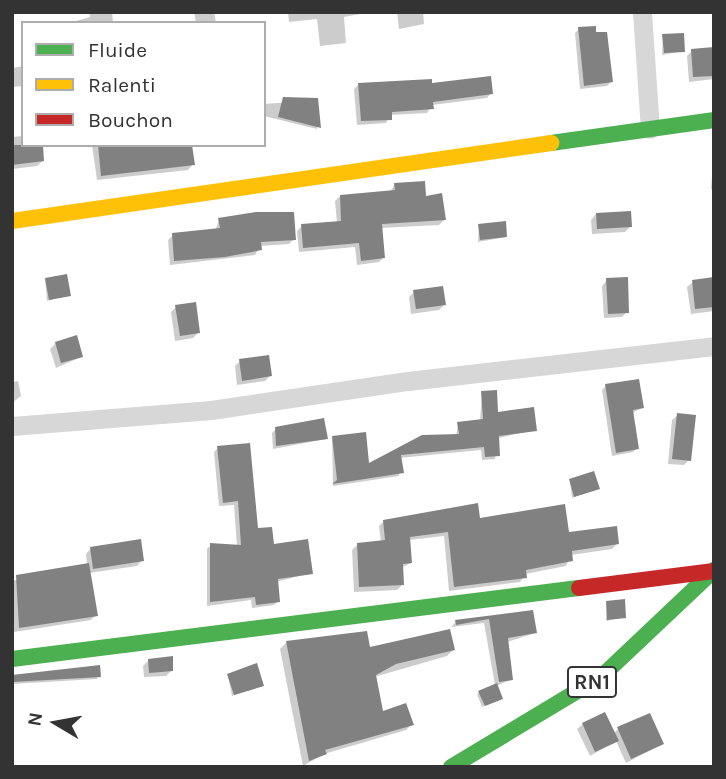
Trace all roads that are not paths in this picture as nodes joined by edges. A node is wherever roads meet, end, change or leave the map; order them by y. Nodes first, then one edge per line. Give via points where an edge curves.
1 (642, 12) edge
2 (714, 120) edge
3 (650, 129) junction
4 (12, 221) edge
5 (714, 346) edge
6 (12, 426) edge
7 (714, 570) edge
8 (12, 659) edge
9 (451, 767) edge

1 - 3 street
2 - 3 main road
3 - 4 main road
5 - 6 street via 408,381 211,410
7 - 8 main road
7 - 9 main road, RN1 via 601,677

